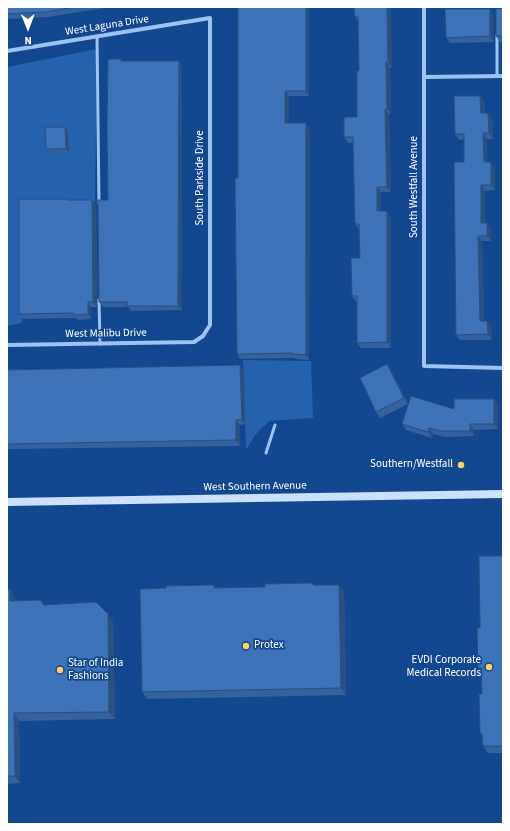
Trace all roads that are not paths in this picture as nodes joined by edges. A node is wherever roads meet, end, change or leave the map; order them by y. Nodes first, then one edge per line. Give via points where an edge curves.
1 (424, 7) edge
2 (210, 18) joint
3 (497, 31) edge
4 (97, 37) junction
5 (7, 51) edge
6 (497, 76) junction
7 (503, 76) edge
8 (424, 77) junction
9 (99, 212) edge
10 (99, 292) edge
11 (204, 336) joint
12 (7, 344) edge
13 (100, 344) junction
14 (503, 368) edge
15 (275, 425) dead end
16 (266, 453) dead end
17 (503, 494) edge
18 (7, 502) edge

1 - 8 street, South Westfall Avenue
2 - 4 street, West Laguna Drive
2 - 11 street, South Parkside Drive via 210,325
3 - 6 lane
4 - 5 street, West Laguna Drive
4 - 9 lane
6 - 7 street
6 - 8 street
8 - 14 street, South Westfall Avenue via 424,366
10 - 13 lane
11 - 13 street, West Malibu Drive via 194,342
12 - 13 street, West Malibu Drive
15 - 16 lane
17 - 18 main road, West Southern Avenue

